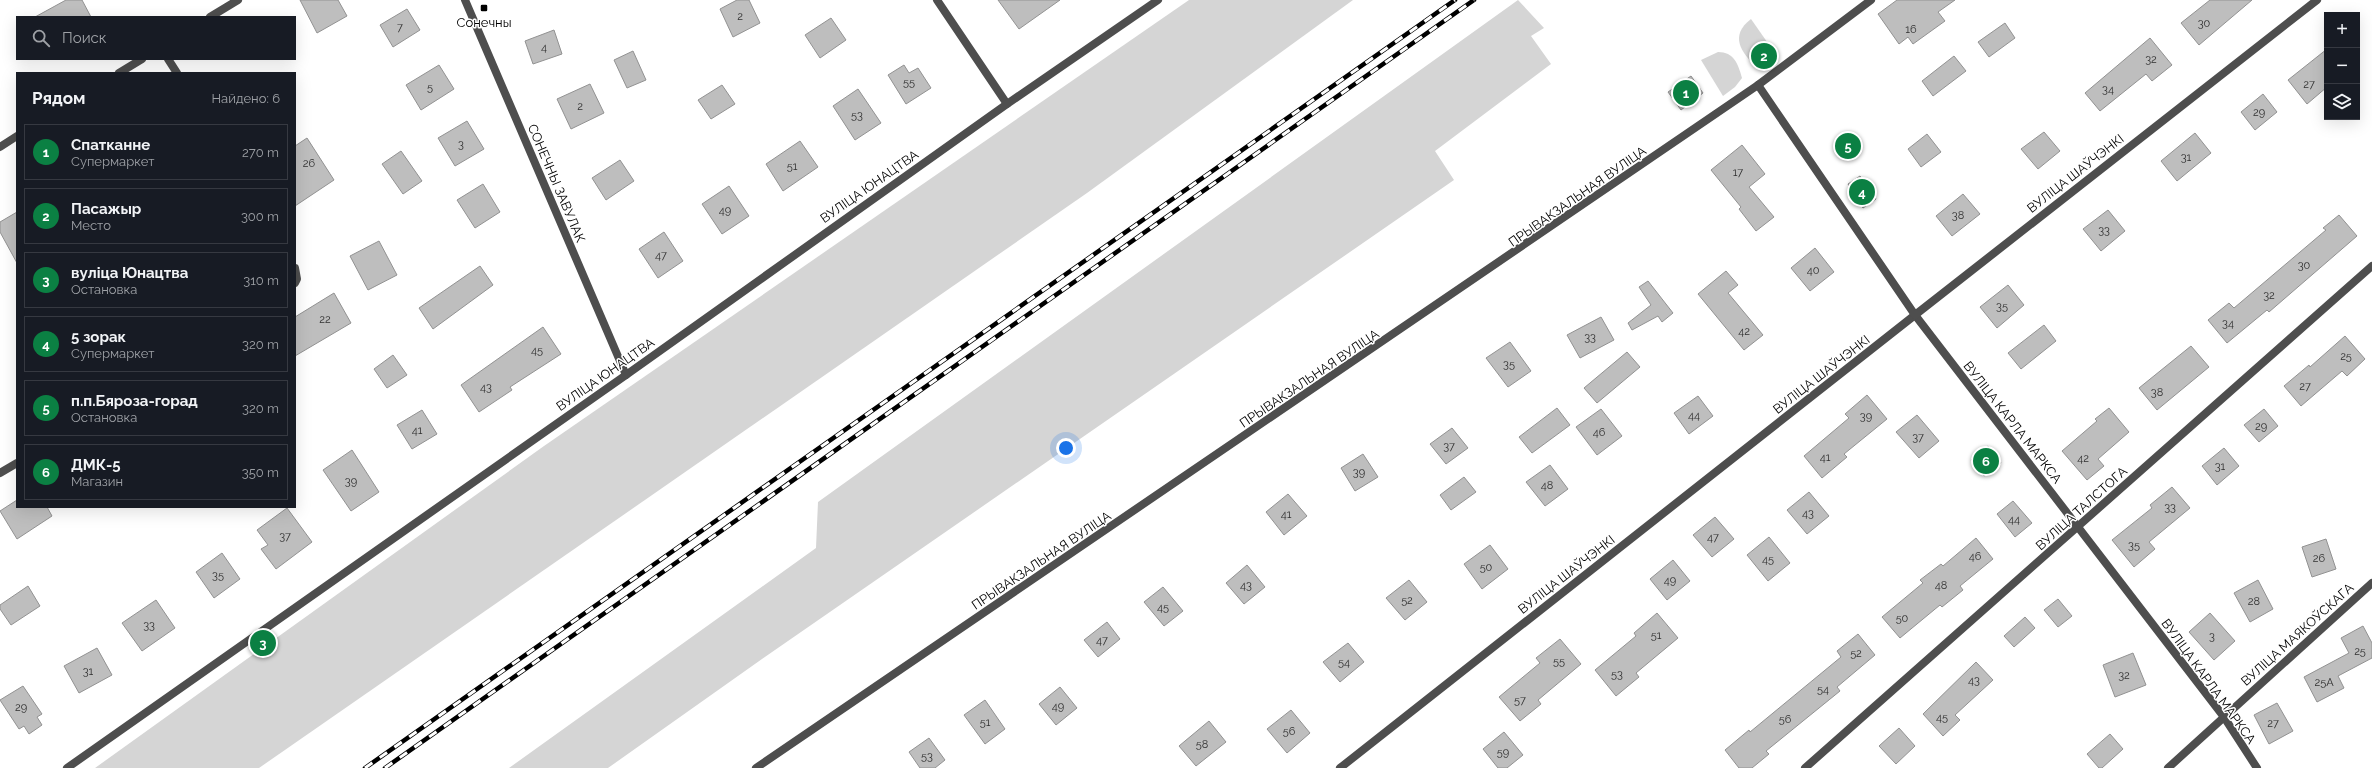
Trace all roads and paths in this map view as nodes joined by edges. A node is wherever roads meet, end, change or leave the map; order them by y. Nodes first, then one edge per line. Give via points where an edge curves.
1 (238, 0) edge
2 (466, 0) edge
3 (937, 0) edge
4 (1158, 0) edge
5 (1870, 0) edge
6 (2317, 0) edge
7 (212, 16) edge
8 (140, 60) edge
9 (169, 60) edge
10 (121, 72) edge
11 (176, 72) edge
12 (1758, 85) junction
13 (1006, 104) junction
14 (16, 137) edge
15 (0, 147) edge
16 (2372, 266) edge
17 (1915, 315) junction
18 (626, 375) junction
19 (16, 464) edge
20 (0, 473) edge
21 (2078, 526) junction
22 (2372, 583) edge
23 (2224, 717) junction
24 (67, 768) edge
25 (756, 768) edge
26 (1340, 768) edge
27 (1805, 768) edge
28 (2168, 768) edge
29 (2257, 768) edge

1 - 7 street
2 - 18 street, СОНЕЧНЫ ЗАВУЛАК
3 - 13 street
4 - 13 street, ВУЛІЦА ЮНАЦТВА
5 - 12 street, ПРЫВАКЗАЛЬНАЯ ВУЛІЦА
6 - 17 street, ВУЛІЦА ШАЎЧЭНКІ
8 - 10 street
9 - 11 street
12 - 17 street, ВУЛІЦА КАРЛА МАРКСА
12 - 25 street, ПРЫВАКЗАЛЬНАЯ ВУЛІЦА via 1532,242
13 - 18 street, ВУЛІЦА ЮНАЦТВА
14 - 15 street
16 - 21 street, ВУЛІЦА ТАЛСТОГА
17 - 21 street, ВУЛІЦА КАРЛА МАРКСА
17 - 26 street, ВУЛІЦА ШАЎЧЭНКІ
18 - 24 street, ВУЛІЦА ЮНАЦТВА
19 - 20 street
21 - 23 street, ВУЛІЦА КАРЛА МАРКСА
21 - 27 street, ВУЛІЦА ТАЛСТОГА
22 - 23 street, ВУЛІЦА МАЯКОЎСКАГА
23 - 28 street, ВУЛІЦА МАЯКОЎСКАГА
23 - 29 street, ВУЛІЦА КАРЛА МАРКСА

